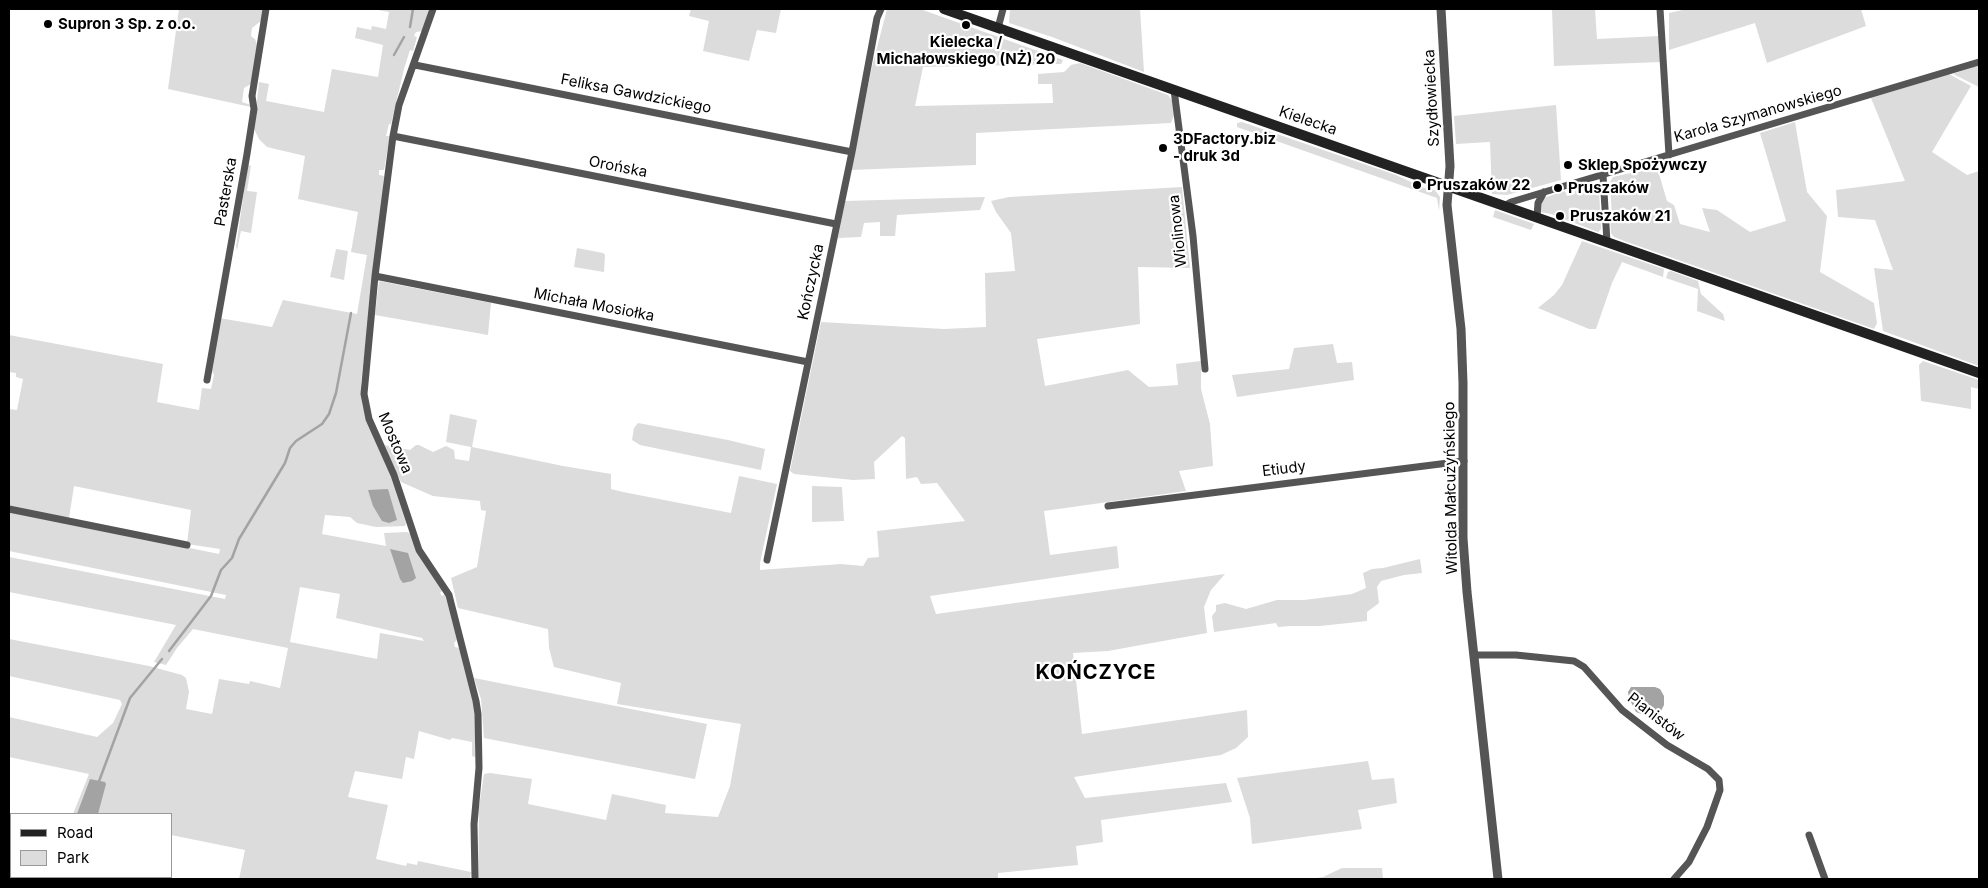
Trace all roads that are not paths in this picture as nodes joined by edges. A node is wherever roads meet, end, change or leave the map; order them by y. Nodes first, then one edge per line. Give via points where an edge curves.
1 (266, 9) edge
2 (433, 9) edge
3 (881, 9) edge
4 (944, 9) edge
5 (1003, 9) edge
6 (1441, 9) edge
7 (1660, 9) edge
8 (998, 28) junction
9 (1979, 62) edge
10 (415, 65) junction
11 (1174, 90) junction
12 (393, 136) junction
13 (852, 152) junction
14 (1669, 155) junction
15 (1603, 175) junction
16 (1449, 187) junction
17 (1544, 192) junction
18 (1504, 206) junction
19 (1537, 217) junction
20 (836, 224) junction
21 (1607, 242) junction
22 (375, 276) junction
23 (808, 362) junction
24 (1206, 369) dead end
25 (1979, 373) edge
26 (207, 380) dead end
27 (1464, 460) junction
28 (1108, 506) dead end
29 (9, 509) edge
30 (187, 545) dead end
31 (767, 560) dead end
32 (1474, 656) junction
33 (1809, 835) dead end
34 (475, 879) edge
35 (1498, 879) edge
36 (1674, 879) edge
37 (1825, 879) edge

1 - 26 street, Pasterska via 252,96 254,109 247,154
2 - 10 street, Mostowa
3 - 13 street, Kończycka
4 - 8 main road, Kielecka
5 - 8 street
6 - 16 street, Szydłowiecka
7 - 14 street
8 - 11 main road, Kielecka
9 - 14 street, Karola Szymanowskiego
10 - 12 street, Mostowa via 399,105
10 - 13 street, Feliksa Gawdzickiego
11 - 16 main road, Kielecka
11 - 24 street, Wiolinowa
12 - 20 street, Orońska
12 - 22 street, Mostowa
13 - 20 street, Kończycka
14 - 15 street, Karola Szymanowskiego
15 - 17 street, Karola Szymanowskiego
15 - 21 street
16 - 18 main road, Kielecka
16 - 27 street, Witolda Małcużyńskiego via 1447,204 1461,330
17 - 18 street, Karola Szymanowskiego
17 - 19 street via 1538,203
18 - 19 main road, Kielecka
19 - 21 main road, Kielecka
20 - 23 street, Kończycka
21 - 25 main road, Kielecka
22 - 23 street, Michała Mosiołka
22 - 34 street, Mostowa via 365,402 420,550 449,595 476,701 479,768 474,824
23 - 31 street, Kończycka
27 - 28 street, Etiudy
27 - 32 street, Witolda Małcużyńskiego via 1463,538
29 - 30 street
32 - 35 street, Witolda Małcużyńskiego
32 - 36 street, Pianistów via 1516,655 1574,661 1622,710 1719,780 1720,790 1707,827 1689,862
33 - 37 street

